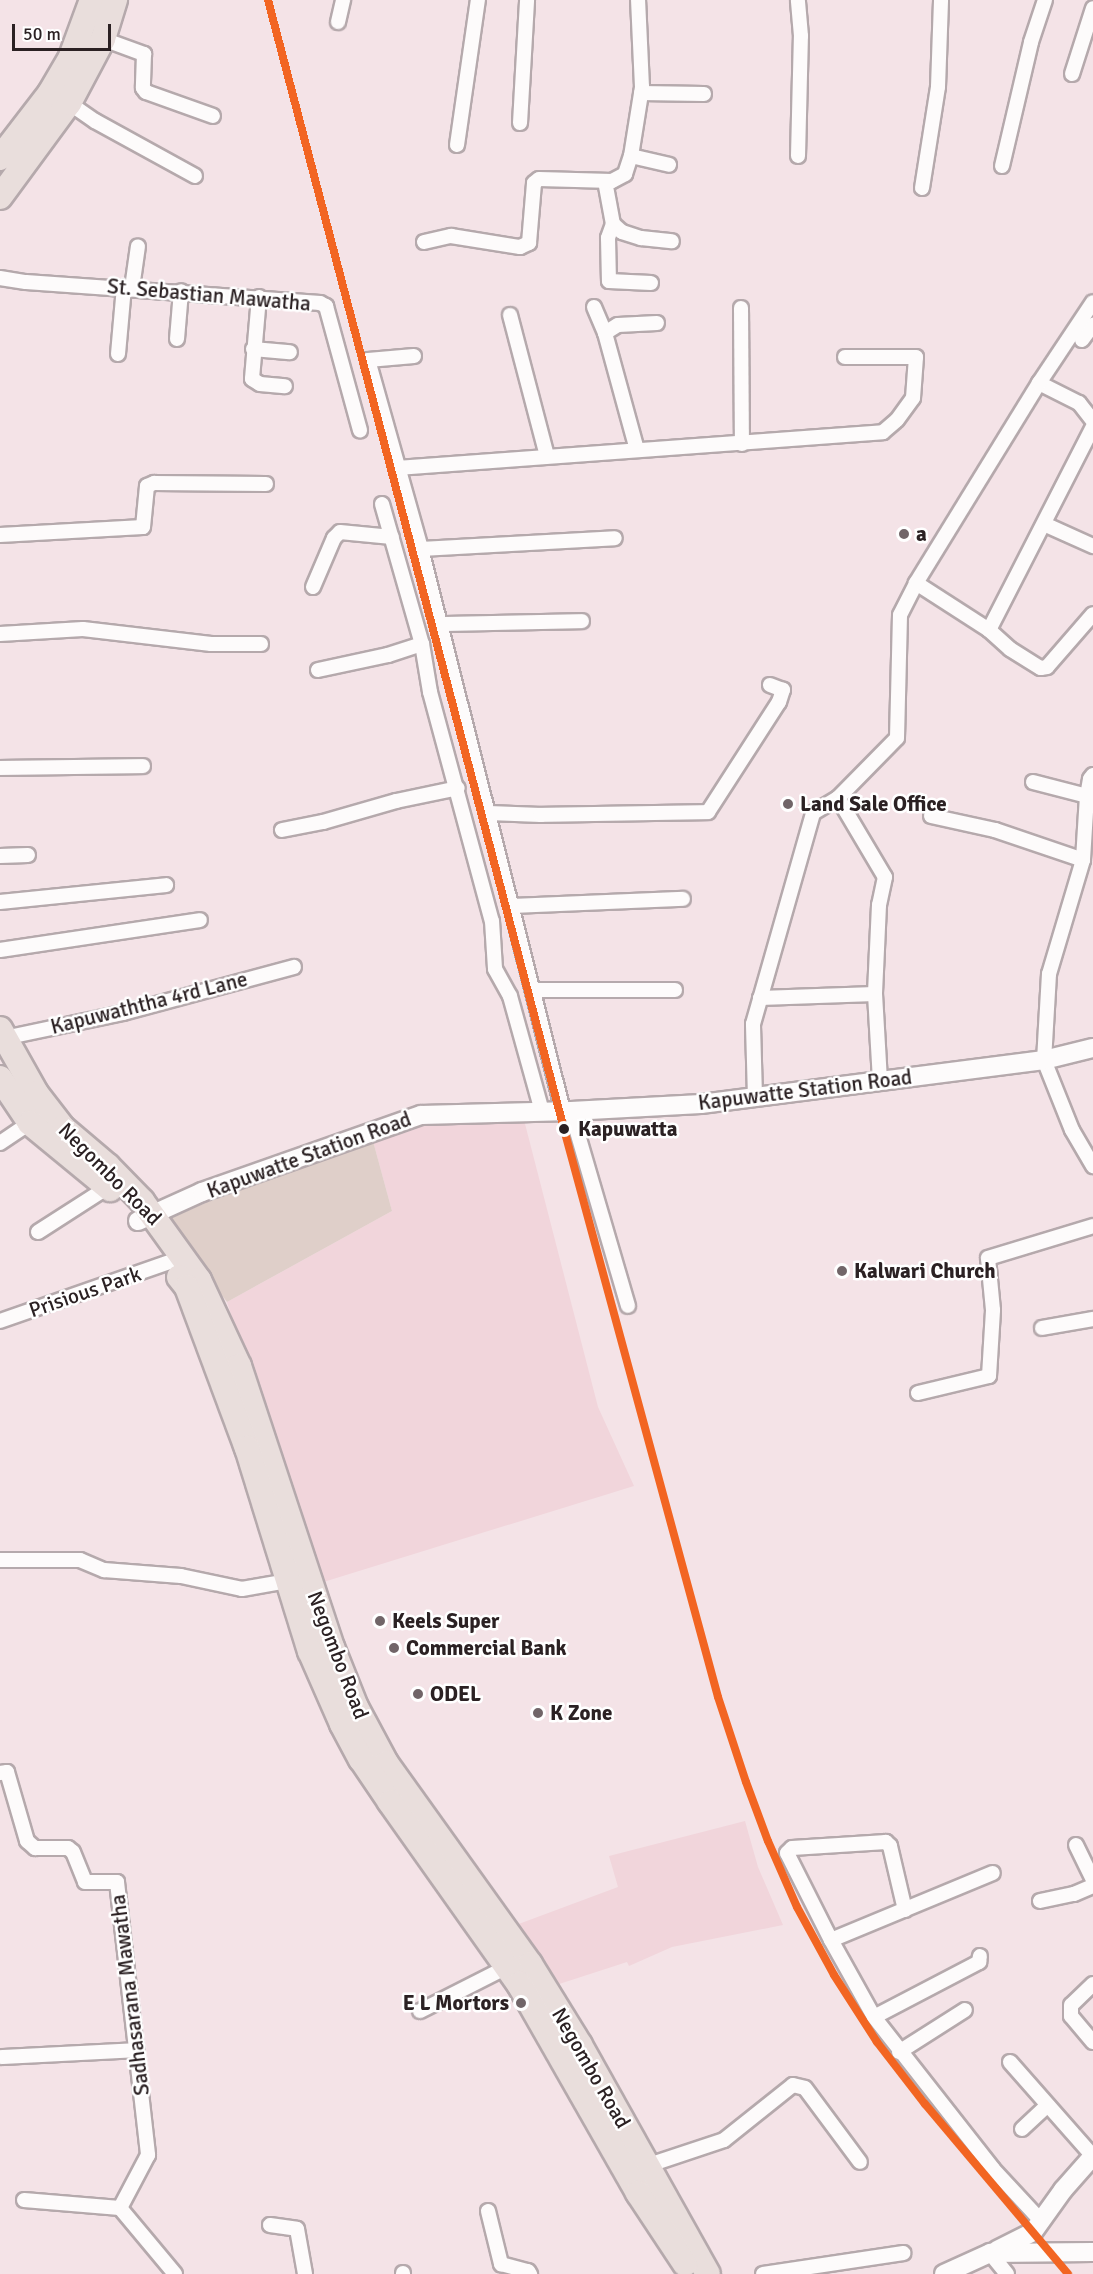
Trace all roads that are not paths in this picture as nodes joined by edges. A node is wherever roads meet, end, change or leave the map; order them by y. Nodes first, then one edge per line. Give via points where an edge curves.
1 (92, 0) edge
2 (115, 0) edge
3 (343, 0) edge
4 (478, 0) edge
5 (527, 0) edge
6 (638, 0) edge
7 (798, 0) edge
8 (941, 0) edge
9 (1045, 0) edge
10 (1093, 8) edge
11 (338, 22) dead end
12 (103, 39) junction
13 (1072, 74) dead end
14 (641, 93) junction
15 (704, 94) dead end
16 (69, 103) junction
17 (213, 116) dead end
18 (520, 123) dead end
19 (457, 145) dead end
20 (631, 156) junction
21 (798, 156) dead end
22 (0, 158) edge
23 (669, 165) dead end
24 (1002, 166) dead end
25 (195, 176) dead end
26 (605, 181) junction
27 (922, 188) dead end
28 (0, 197) edge
29 (614, 224) junction
30 (672, 240) dead end
31 (424, 242) dead end
32 (138, 246) dead end
33 (0, 278) edge
34 (651, 283) dead end
35 (128, 288) junction
36 (181, 291) junction
37 (259, 297) junction
38 (1093, 302) edge
39 (594, 307) dead end
40 (741, 308) dead end
41 (510, 315) dead end
42 (657, 323) dead end
43 (1093, 325) edge
44 (605, 333) junction
45 (177, 339) dead end
46 (1082, 340) dead end
47 (253, 349) junction
48 (290, 352) dead end
49 (118, 354) dead end
50 (414, 356) dead end
51 (845, 357) dead end
52 (1039, 383) junction
53 (285, 386) dead end
54 (1093, 421) edge
55 (1093, 428) edge
56 (360, 430) dead end
57 (742, 444) junction
58 (637, 450) junction
59 (547, 456) junction
60 (397, 468) junction
61 (266, 484) dead end
62 (382, 504) dead end
63 (1044, 524) junction
64 (0, 535) edge
65 (392, 537) junction
66 (615, 538) dead end
67 (1093, 546) edge
68 (421, 549) junction
69 (916, 583) junction
70 (312, 587) dead end
71 (1093, 614) edge
72 (582, 621) dead end
73 (441, 624) junction
74 (989, 630) junction
75 (0, 634) edge
76 (261, 644) dead end
77 (422, 644) junction
78 (318, 670) dead end
79 (770, 685) dead end
80 (143, 766) dead end
81 (0, 768) edge
82 (1093, 775) edge
83 (1033, 782) dead end
84 (458, 788) junction
85 (1087, 796) junction
86 (838, 798) junction
87 (489, 813) junction
88 (931, 816) dead end
89 (282, 830) dead end
90 (28, 855) dead end
91 (0, 856) edge
92 (1083, 860) junction
93 (166, 885) dead end
94 (683, 899) dead end
95 (0, 902) edge
96 (513, 906) junction
97 (200, 920) dead end
98 (0, 950) edge
99 (294, 967) dead end
100 (533, 990) junction
101 (675, 990) dead end
102 (875, 994) junction
103 (760, 998) junction
104 (2, 1034) edge
105 (1093, 1048) edge
106 (1044, 1060) junction
107 (0, 1078) edge
108 (880, 1080) junction
109 (755, 1097) junction
110 (542, 1111) junction
111 (567, 1111) junction
112 (30, 1123) junction
113 (0, 1143) edge
114 (1092, 1163) edge
115 (108, 1187) junction
116 (146, 1218) junction
117 (1093, 1226) edge
118 (38, 1232) dead end
119 (169, 1262) junction
120 (628, 1306) dead end
121 (1093, 1319) edge
122 (0, 1321) edge
123 (1042, 1328) dead end
124 (918, 1393) dead end
125 (0, 1560) edge
126 (288, 1581) junction
127 (0, 1773) edge
128 (1076, 1845) dead end
129 (993, 1873) dead end
130 (1093, 1880) edge
131 (1093, 1886) edge
132 (1040, 1901) dead end
133 (905, 1910) junction
134 (831, 1940) junction
135 (980, 1956) dead end
136 (507, 1967) junction
137 (1093, 1984) edge
138 (965, 2010) dead end
139 (420, 2011) dead end
140 (874, 2017) junction
141 (1093, 2042) edge
142 (137, 2050) junction
143 (899, 2052) junction
144 (1, 2057) edge
145 (1010, 2062) dead end
146 (1048, 2105) junction
147 (1022, 2129) dead end
148 (1093, 2156) edge
149 (860, 2162) dead end
150 (646, 2166) junction
151 (24, 2200) dead end
152 (120, 2208) junction
153 (488, 2211) dead end
154 (1042, 2222) junction
155 (270, 2226) dead end
156 (1093, 2252) edge
157 (903, 2253) dead end
158 (990, 2253) junction
159 (175, 2274) edge
160 (305, 2274) edge
161 (530, 2274) edge
162 (691, 2274) edge
163 (708, 2274) edge
164 (763, 2274) edge
165 (944, 2274) edge
166 (1007, 2274) edge

1 - 22 highway via 80,37 55,84
2 - 12 highway
3 - 11 street
4 - 19 street
5 - 18 street
6 - 14 street
7 - 21 street
8 - 27 street via 938,87
9 - 24 street via 1031,42
10 - 13 street
12 - 16 highway
12 - 17 street via 144,54 142,88 146,92
14 - 15 street
14 - 20 street
16 - 25 street
16 - 28 highway
20 - 23 street
20 - 26 street via 625,174
26 - 29 street
26 - 31 street via 539,179 534,183 530,243 520,247 461,237
29 - 30 street via 622,232 641,238
29 - 34 street via 608,238 609,281
32 - 35 street
33 - 35 street, St. Sebastian Mawatha
35 - 36 street, St. Sebastian Mawatha
35 - 49 street
36 - 37 street, St. Sebastian Mawatha
36 - 45 street
37 - 47 street
37 - 56 street, St. Sebastian Mawatha via 326,306
38 - 52 street
39 - 44 street
40 - 57 street
41 - 59 street
42 - 44 street via 618,325
43 - 46 street
44 - 58 street
47 - 48 street
47 - 53 street via 252,379 260,384
50 - 60 street via 368,360
51 - 57 street via 916,357 912,398 883,432
52 - 54 street via 1078,404
52 - 69 street
55 - 63 street
57 - 58 street
58 - 59 street
59 - 60 street
60 - 68 street
61 - 64 street via 154,483 147,486 143,527
62 - 65 street
63 - 67 street
63 - 74 street
65 - 70 street via 339,532
65 - 77 street
66 - 68 street
68 - 73 street
69 - 74 street
69 - 86 street via 900,615 897,738
71 - 74 street via 1047,667 1041,668
72 - 73 street
73 - 87 street
75 - 76 street via 83,629 211,644
77 - 78 street
77 - 84 street via 430,692
79 - 87 street via 783,690 779,702 708,812
80 - 81 street
82 - 85 street
83 - 85 street
84 - 89 street
84 - 110 street via 492,921 495,969 510,996
85 - 92 street
86 - 102 street via 885,878 879,905
86 - 103 street via 813,813
87 - 96 street
88 - 92 street via 995,830
90 - 91 street
92 - 106 street via 1049,974
93 - 95 street
94 - 96 street
96 - 100 street
97 - 98 street
99 - 104 street, Kapuwaththa 4rd Lane via 123,1013
100 - 101 street
100 - 111 street
102 - 103 street
102 - 108 street
103 - 109 street via 753,1024
104 - 116 highway, Negombo Road via 36,1093 63,1128 108,1166
105 - 106 street, Kapuwatte Station Road
106 - 108 street, Kapuwatte Station Road
106 - 114 street via 1072,1130
107 - 112 highway, Negombo Road
108 - 109 street, Kapuwatte Station Road
109 - 111 street, Kapuwatte Station Road
110 - 111 street, Kapuwatte Station Road
110 - 116 street, Kapuwatte Station Road via 421,1115 202,1192
111 - 120 street
112 - 113 street
112 - 115 highway, Negombo Road
115 - 116 highway, Negombo Road
115 - 118 street
116 - 119 highway, Negombo Road
116 - 150 highway, Negombo Road via 199,1280 239,1366 332,1647 372,1737 386,1763 530,1964 580,2045
117 - 124 street via 988,1258 993,1310 989,1376
119 - 122 street, Prisious Park
119 - 126 highway, Negombo Road via 186,1287 218,1370
121 - 123 street
125 - 126 street via 80,1560 104,1570 181,1576 242,1588
126 - 136 highway, Negombo Road via 325,1689 361,1759
127 - 142 street, Sadhasarana Mawatha via 7,1772 27,1841 35,1848 68,1848 85,1882 117,1882
128 - 130 street
129 - 133 street
131 - 132 street
133 - 134 street
133 - 134 street via 890,1846 885,1842 792,1848 787,1852
134 - 140 street
135 - 140 street via 979,1962
136 - 139 street
136 - 162 highway, Negombo Road via 549,2033 638,2193
137 - 141 street via 1071,2005 1071,2016
138 - 143 street
140 - 143 street
142 - 144 street
142 - 152 street, Sadhasarana Mawatha via 148,2155
143 - 154 street via 993,2169
145 - 146 street
146 - 147 street
146 - 148 street
148 - 154 street
149 - 150 street via 805,2088 793,2085 724,2140
150 - 163 highway, Negombo Road
151 - 152 street
152 - 159 street
153 - 161 street via 501,2264
154 - 158 street via 1033,2232
155 - 160 street via 297,2229
156 - 158 street
157 - 164 street
158 - 165 street
158 - 166 street

